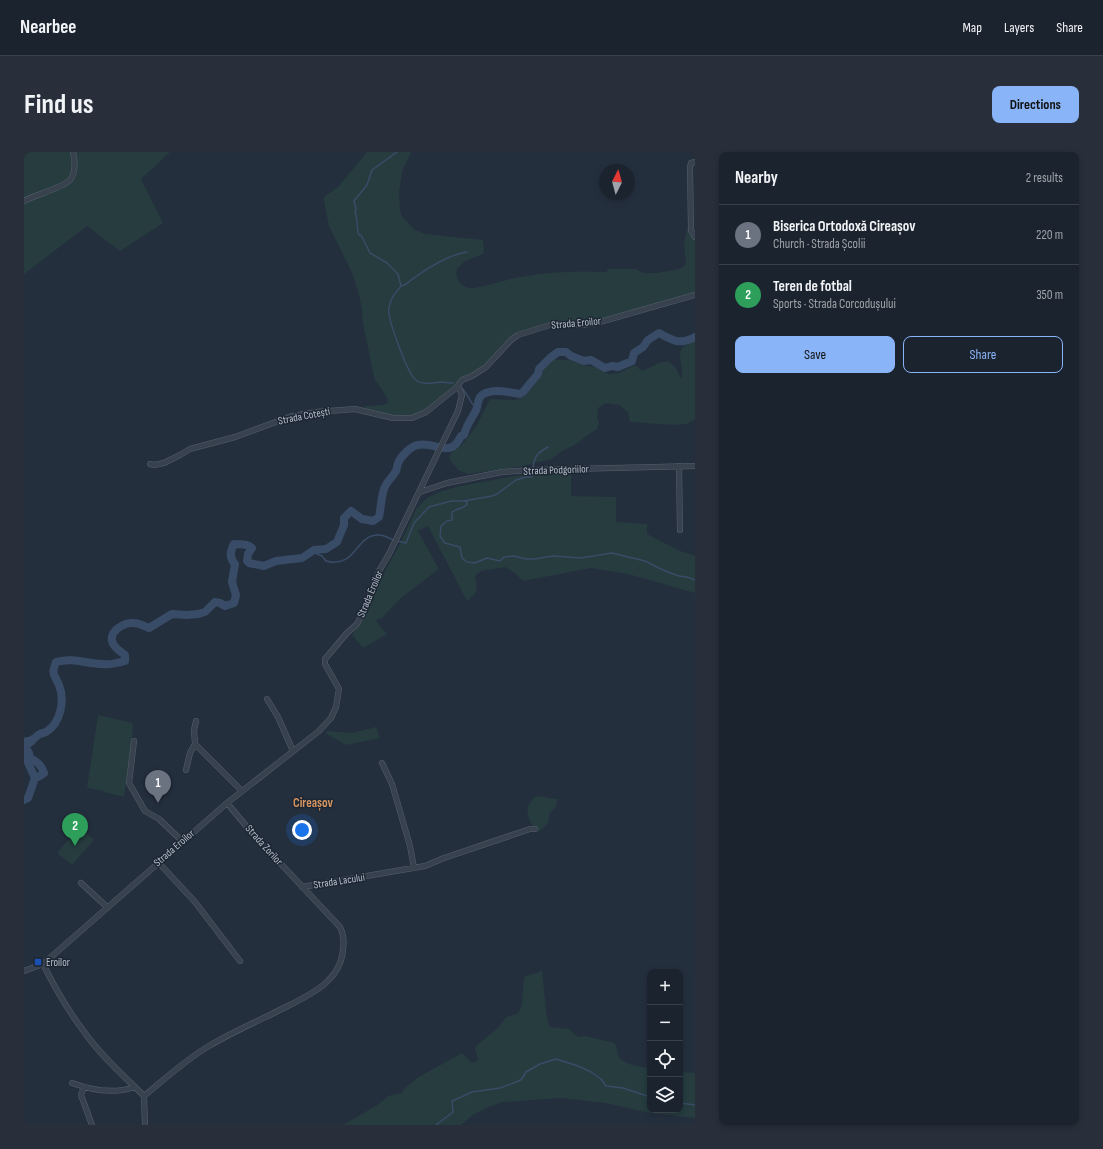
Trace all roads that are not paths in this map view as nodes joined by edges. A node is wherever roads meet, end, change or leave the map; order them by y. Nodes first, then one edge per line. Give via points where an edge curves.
1 (74, 152) edge
2 (695, 162) edge
3 (24, 201) edge
4 (695, 237) edge
5 (695, 294) edge
6 (456, 388) junction
7 (150, 464) dead end
8 (679, 466) junction
9 (695, 466) edge
10 (420, 492) junction
11 (680, 530) dead end
12 (267, 699) dead end
13 (196, 721) dead end
14 (134, 741) dead end
15 (195, 744) junction
16 (293, 751) junction
17 (382, 763) dead end
18 (186, 770) dead end
19 (242, 791) junction
20 (227, 803) junction
21 (535, 829) dead end
22 (182, 841) junction
23 (158, 862) junction
24 (414, 868) junction
25 (81, 883) dead end
26 (302, 887) junction
27 (107, 907) junction
28 (240, 961) dead end
29 (44, 964) junction
30 (24, 971) edge
31 (72, 1083) dead end
32 (84, 1087) junction
33 (135, 1087) junction
34 (144, 1096) junction
35 (92, 1125) edge
36 (145, 1125) edge

1 - 3 street via 75,165 70,180
2 - 4 street via 691,163 690,167 691,230
5 - 6 street, Strada Eroilor via 596,323 553,324 523,333 511,340 486,367 462,380
6 - 7 street, Strada Cotești via 426,412 412,418 393,418 355,409 292,416 235,437 190,449 164,462
6 - 10 street, Strada Eroilor via 459,388 462,395 458,411
8 - 9 street, Strada Podgoriilor
8 - 10 street, Strada Podgoriilor via 502,472 447,483
8 - 11 street
10 - 16 street, Strada Eroilor via 378,571 357,624 326,659 325,664 338,690 336,707 331,718
12 - 16 street
13 - 15 street
14 - 22 street via 129,783 145,811 160,819
15 - 18 street
15 - 19 street
16 - 19 street, Strada Eroilor
17 - 24 street via 392,784
19 - 20 street, Strada Eroilor
20 - 22 street, Strada Eroilor
20 - 26 street, Strada Zorilor
21 - 24 street, Strada Lacului
22 - 23 street, Strada Eroilor
23 - 27 street, Strada Eroilor
23 - 28 street via 194,902
24 - 26 street, Strada Lacului
25 - 27 street
26 - 34 street, Strada Lacului via 343,933 343,956 334,974 318,989 189,1059
27 - 29 street, Strada Eroilor
29 - 30 street, Strada Eroilor
29 - 33 street via 51,980 85,1034
31 - 32 street
32 - 33 street via 96,1090 127,1090
32 - 35 street via 81,1095
33 - 34 street
34 - 36 street

